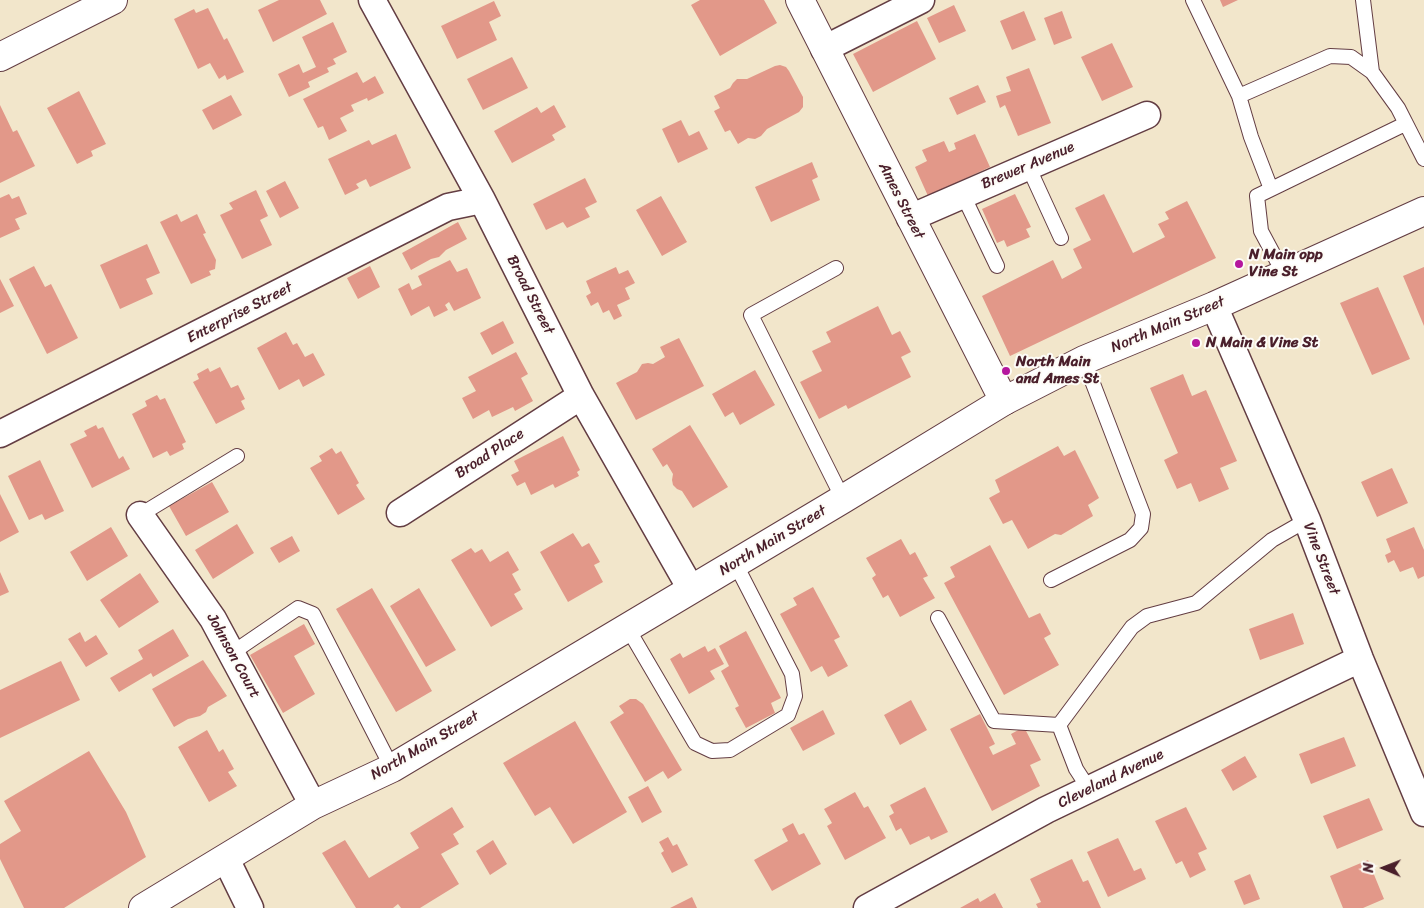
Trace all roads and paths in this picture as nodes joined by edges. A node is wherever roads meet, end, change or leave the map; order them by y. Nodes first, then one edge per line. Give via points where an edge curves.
1 (113, 0) edge
2 (372, 0) edge
3 (800, 0) edge
4 (922, 0) edge
5 (1193, 0) edge
6 (1363, 0) edge
7 (824, 49) junction
8 (0, 57) edge
9 (1372, 72) junction
10 (1239, 96) junction
11 (1147, 115) dead end
12 (1405, 124) junction
13 (1424, 159) edge
14 (1028, 166) junction
15 (1271, 189) junction
16 (963, 195) junction
17 (482, 200) junction
18 (1424, 212) edge
19 (910, 218) junction
20 (1061, 238) dead end
21 (997, 266) dead end
22 (836, 268) dead end
23 (1284, 274) junction
24 (1214, 306) junction
25 (1084, 360) junction
26 (581, 396) junction
27 (1004, 401) junction
28 (0, 434) edge
29 (238, 456) dead end
30 (843, 499) junction
31 (400, 512) dead end
32 (140, 515) joint
33 (1307, 520) junction
34 (735, 563) junction
35 (1051, 580) dead end
36 (691, 590) junction
37 (938, 618) dead end
38 (627, 627) junction
39 (232, 653) junction
40 (1360, 659) junction
41 (1059, 725) junction
42 (392, 768) junction
43 (1090, 789) junction
44 (313, 805) junction
45 (1424, 814) edge
46 (226, 859) junction
47 (142, 908) edge
48 (250, 908) edge
49 (867, 908) edge

1 - 8 main road
2 - 17 street, Broad Street
3 - 7 main road, Ames Street
4 - 7 street
5 - 10 lane
6 - 9 lane
7 - 19 main road, Ames Street
9 - 10 lane via 1351,57 1330,56
9 - 12 lane via 1398,108
10 - 15 lane
11 - 14 street, Brewer Avenue
12 - 13 lane
12 - 15 lane
14 - 16 street, Brewer Avenue
14 - 20 lane
15 - 23 lane via 1257,196 1261,231
16 - 19 street, Brewer Avenue
16 - 21 lane
17 - 26 street, Broad Street
17 - 28 street, Enterprise Street via 448,207
18 - 23 main road, North Main Street
19 - 27 main road, Ames Street
22 - 30 lane via 751,315
23 - 24 main road, North Main Street
24 - 25 main road, North Main Street
24 - 33 street, Vine Street
25 - 27 main road, North Main Street
25 - 35 lane via 1142,514 1141,528 1130,540
26 - 31 street, Broad Place
26 - 36 street, Broad Street
27 - 30 main road, North Main Street
29 - 32 lane
30 - 34 main road, North Main Street
32 - 39 street, Johnson Court via 213,619
33 - 40 street, Vine Street
33 - 41 lane via 1272,540 1196,604 1147,616 1132,626
34 - 36 main road, North Main Street
34 - 38 lane via 792,674 795,696 788,715 730,750 712,751 695,743
36 - 38 main road, North Main Street
37 - 41 lane via 994,722
38 - 42 main road, North Main Street
39 - 42 lane via 298,608 313,614
39 - 44 street, Johnson Court
40 - 43 street, Cleveland Avenue
40 - 45 street, Vine Street
41 - 43 lane via 1076,769
42 - 44 main road, North Main Street
43 - 49 street, Cleveland Avenue
44 - 46 main road, North Main Street
46 - 47 main road, North Main Street
46 - 48 street

